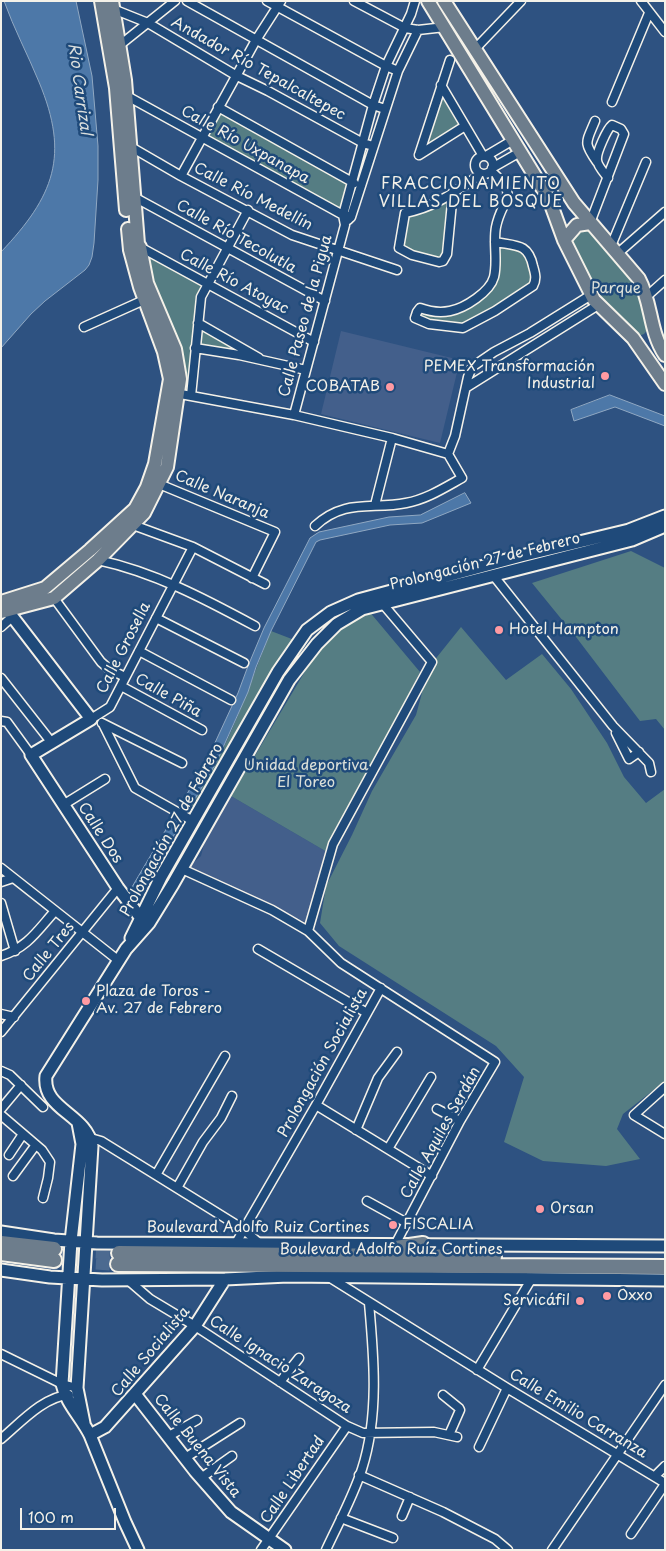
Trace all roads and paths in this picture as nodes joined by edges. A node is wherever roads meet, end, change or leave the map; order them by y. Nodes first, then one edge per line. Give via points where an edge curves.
1 (101, 1) edge
2 (175, 1) edge
3 (187, 1) edge
4 (267, 1) edge
5 (354, 1) edge
6 (415, 1) edge
7 (428, 1) edge
8 (444, 1) edge
9 (521, 1) edge
10 (641, 1) edge
11 (113, 5) edge
12 (280, 5) edge
13 (650, 13) junction
14 (148, 23) junction
15 (445, 27) junction
16 (405, 28) junction
17 (418, 30) junction
18 (665, 32) edge
19 (256, 40) junction
20 (120, 45) junction
21 (476, 48) junction
22 (450, 60) dead end
23 (386, 66) junction
24 (398, 71) junction
25 (237, 76) junction
26 (441, 84) junction
27 (127, 96) junction
28 (612, 102) dead end
29 (373, 105) junction
30 (218, 108) junction
31 (385, 109) junction
32 (595, 121) dead end
33 (465, 126) junction
34 (201, 137) junction
35 (513, 140) junction
36 (363, 143) junction
37 (373, 146) junction
38 (131, 147) junction
39 (520, 152) junction
40 (484, 156) junction
41 (597, 162) junction
42 (646, 162) dead end
43 (491, 169) junction
44 (481, 174) junction
45 (181, 176) junction
46 (608, 178) junction
47 (351, 182) junction
48 (361, 186) junction
49 (454, 192) junction
50 (134, 197) junction
51 (248, 210) junction
52 (665, 212) edge
53 (347, 216) junction
54 (590, 223) junction
55 (564, 240) junction
56 (495, 242) junction
57 (140, 247) junction
58 (228, 248) junction
59 (614, 250) junction
60 (338, 251) junction
61 (397, 270) dead end
62 (665, 280) edge
63 (208, 284) junction
64 (646, 297) junction
65 (144, 300) junction
66 (594, 300) junction
67 (325, 301) junction
68 (651, 319) junction
69 (198, 322) junction
70 (84, 328) dead end
71 (633, 338) junction
72 (314, 342) junction
73 (195, 348) junction
74 (664, 351) edge
75 (267, 362) junction
76 (306, 370) junction
77 (665, 384) edge
78 (467, 386) junction
79 (179, 394) junction
80 (294, 415) junction
81 (392, 438) junction
82 (448, 454) junction
83 (159, 484) junction
84 (374, 505) junction
85 (665, 516) edge
86 (133, 525) junction
87 (315, 526) dead end
88 (665, 526) edge
89 (192, 547) junction
90 (98, 560) junction
91 (493, 575) junction
92 (252, 578) junction
93 (173, 584) junction
94 (265, 584) dead end
95 (54, 598) junction
96 (382, 603) junction
97 (5, 609) edge
98 (156, 618) junction
99 (256, 626) dead end
100 (1, 627) edge
101 (138, 651) junction
102 (244, 663) dead end
103 (125, 677) junction
104 (1, 678) edge
105 (121, 686) junction
106 (231, 700) dead end
107 (94, 717) junction
108 (1, 721) edge
109 (103, 724) junction
110 (613, 726) junction
111 (202, 730) dead end
112 (52, 743) junction
113 (639, 752) junction
114 (31, 755) junction
115 (182, 763) dead end
116 (651, 772) dead end
117 (105, 779) dead end
118 (63, 805) junction
119 (193, 821) junction
120 (1, 868) edge
121 (182, 869) junction
122 (13, 878) junction
123 (1, 882) edge
124 (118, 888) junction
125 (1, 903) edge
126 (55, 911) junction
127 (145, 920) junction
128 (308, 932) junction
129 (82, 933) junction
130 (258, 949) dead end
131 (15, 951) junction
132 (1, 956) edge
133 (119, 961) junction
134 (381, 988) junction
135 (367, 1013) junction
136 (1, 1014) edge
137 (14, 1017) junction
138 (1, 1032) edge
139 (397, 1052) dead end
140 (225, 1056) dead end
141 (496, 1062) joint
142 (1, 1071) edge
143 (431, 1077) dead end
144 (21, 1085) junction
145 (665, 1086) edge
146 (232, 1096) dead end
147 (316, 1105) junction
148 (43, 1107) dead end
149 (1, 1109) edge
150 (437, 1109) dead end
151 (1, 1115) edge
152 (460, 1121) junction
153 (356, 1130) junction
154 (23, 1134) junction
155 (665, 1134) edge
156 (86, 1137) junction
157 (35, 1146) junction
158 (388, 1149) junction
159 (9, 1155) dead end
160 (156, 1175) junction
161 (13, 1176) dead end
162 (432, 1176) junction
163 (177, 1188) junction
164 (43, 1198) dead end
165 (368, 1201) dead end
166 (407, 1223) junction
167 (244, 1229) junction
168 (1, 1232) edge
169 (71, 1241) junction
170 (1, 1242) edge
171 (86, 1242) junction
172 (236, 1243) junction
173 (259, 1243) junction
174 (396, 1243) junction
175 (423, 1244) junction
176 (665, 1246) edge
177 (1, 1253) edge
178 (119, 1258) tunnel mouth
179 (665, 1258) edge
180 (349, 1261) junction
181 (665, 1267) edge
182 (1, 1270) edge
183 (328, 1276) junction
184 (388, 1276) junction
185 (532, 1278) junction
186 (68, 1279) junction
187 (225, 1279) junction
188 (83, 1280) junction
189 (128, 1280) junction
190 (665, 1280) edge
191 (369, 1303) junction
192 (195, 1326) junction
193 (1, 1354) edge
194 (300, 1358) dead end
195 (477, 1370) junction
196 (280, 1382) junction
197 (665, 1385) edge
198 (507, 1388) junction
199 (63, 1390) junction
200 (78, 1391) junction
201 (135, 1394) junction
202 (443, 1395) dead end
203 (196, 1420) dead end
204 (84, 1423) junction
205 (240, 1423) dead end
206 (346, 1426) junction
207 (90, 1434) junction
208 (370, 1434) junction
209 (169, 1436) junction
210 (1, 1439) edge
211 (478, 1447) dead end
212 (617, 1455) junction
213 (232, 1456) dead end
214 (185, 1458) junction
215 (665, 1466) edge
216 (359, 1475) junction
217 (656, 1476) junction
218 (201, 1478) junction
219 (665, 1483) edge
220 (410, 1497) junction
221 (402, 1516) dead end
222 (341, 1518) junction
223 (125, 1522) junction
224 (631, 1534) dead end
225 (393, 1538) dead end
226 (270, 1539) junction
227 (131, 1550) edge
228 (138, 1550) edge
229 (262, 1550) edge
230 (285, 1550) edge
231 (326, 1550) edge
232 (508, 1550) edge
233 (552, 1550) edge

1 - 65 main road via 116,88 130,250
2 - 14 street
3 - 19 street
4 - 12 street
5 - 16 street
6 - 16 street, Calle Paseo de la Pigua
7 - 15 main road
8 - 21 main road
9 - 21 street
10 - 13 street
11 - 14 street, Andador Río Tepalcaltepec
11 - 20 main road
12 - 19 street
12 - 23 street
13 - 18 street
13 - 28 street
14 - 20 street
14 - 25 street, Andador Río Tepalcaltepec
15 - 17 street
15 - 35 main road
16 - 17 street
16 - 23 street, Calle Paseo de la Pigua
17 - 24 street, Calle Paseo de la Pigua
19 - 25 street
19 - 29 street
20 - 27 main road
21 - 54 main road via 568,195
22 - 26 street
23 - 24 street
23 - 29 street, Calle Paseo de la Pigua
24 - 31 street, Calle Paseo de la Pigua
25 - 30 street
25 - 36 street, Andador Río Tepalcaltepec
26 - 33 street
26 - 33 street via 419,155
27 - 34 street, Calle Río Uxpanapa
27 - 38 main road
29 - 31 street
29 - 36 street, Calle Paseo de la Pigua
30 - 34 street
30 - 47 street
31 - 37 street, Calle Paseo de la Pigua
32 - 41 street via 586,144
33 - 40 street
34 - 45 street
34 - 53 street, Calle Río Uxpanapa
35 - 39 main road
35 - 40 street
36 - 37 street, Andador Río Tepalcaltepec
36 - 47 street, Calle Paseo de la Pigua
37 - 48 street, Calle Paseo de la Pigua
38 - 45 street, Calle Río Medellín
38 - 50 main road
39 - 43 street
39 - 55 main road via 549,199
40 - 43 street via 492,161
40 - 44 street via 476,159 474,166
41 - 46 street
41 - 46 street via 609,127 614,125 623,130
42 - 59 street
43 - 44 street
43 - 56 street via 507,189
44 - 49 street
45 - 51 street, Calle Río Medellín
46 - 54 street
47 - 48 street
47 - 53 street, Calle Paseo de la Pigua
48 - 53 street, Calle Paseo de la Pigua
49 - 49 street via 422,210 405,213 399,248 412,255 443,261 447,254
50 - 57 main road
50 - 58 street, Calle Río Tecolutla
51 - 58 street
51 - 60 street, Calle Río Medellín via 292,235
52 - 59 street
53 - 60 street, Calle Paseo de la Pigua
54 - 55 main road via 577,225
54 - 59 main road
55 - 66 main road
56 - 56 street via 494,278 480,295 452,311 420,308 415,318 429,324 463,328 533,286 536,276 531,255 526,249
57 - 63 street, Calle Río Atoyac
57 - 79 main road via 147,284 175,349
58 - 63 street
58 - 67 street, Calle Río Tecolutla
59 - 64 main road via 639,279
60 - 61 street, Calle Río Medellín
60 - 67 street, Calle Paseo de la Pigua
62 - 64 street
63 - 69 street via 201,297
63 - 72 street, Calle Río Atoyac
64 - 68 main road
65 - 70 street
65 - 79 main road via 164,352 170,378
66 - 71 main road
66 - 78 street
66 - 78 street via 494,352 472,367
67 - 72 street, Calle Paseo de la Pigua
68 - 71 main road via 647,332
68 - 74 main road via 656,339
69 - 73 street
69 - 75 street
71 - 77 main road
72 - 76 street, Calle Paseo de la Pigua
73 - 75 street
73 - 79 street
75 - 76 street
76 - 80 street, Calle Paseo de la Pigua
78 - 82 street
79 - 80 street
79 - 83 main road via 167,467
79 - 97 main road via 148,487 135,509 45,588
80 - 81 street
81 - 82 street
81 - 84 street
82 - 84 street via 462,478 427,497 405,503
83 - 86 main road via 144,513
83 - 92 street, Calle Naranja via 275,532
84 - 87 street via 337,512
85 - 119 main road, Prolongación 27 de Febrero via 629,530 358,600 330,612 307,630 278,672
86 - 89 street
86 - 90 main road
88 - 91 main road, Prolongación 27 de Febrero via 632,540
89 - 92 street
89 - 93 street, Calle Grosella
90 - 93 street
90 - 95 main road
91 - 96 main road, Prolongación 27 de Febrero
91 - 110 street
92 - 94 street
93 - 98 street, Calle Grosella
93 - 99 street
95 - 97 main road
95 - 103 street via 101,662
96 - 121 main road, Prolongación 27 de Febrero via 362,609 337,624 289,680
96 - 128 street via 432,662 333,844
97 - 100 street
97 - 107 main road
98 - 101 street, Calle Grosella
98 - 102 street
101 - 103 street, Calle Grosella
101 - 106 street
103 - 105 street, Calle Grosella
104 - 112 street
105 - 107 street, Calle Grosella via 110,707
105 - 111 street, Calle Piña
107 - 109 street
107 - 112 main road, Calle Grosella
108 - 114 street via 7,722
109 - 115 street
109 - 119 street via 135,788
110 - 113 street
110 - 113 street via 629,759
112 - 114 main road, Calle Grosella
113 - 116 street via 649,763
114 - 118 main road, Calle Dos
117 - 118 street
118 - 124 main road, Calle Dos
119 - 127 main road, Prolongación 27 de Febrero
120 - 122 street
121 - 127 main road, Prolongación 27 de Febrero
121 - 128 street via 272,910
122 - 123 street
122 - 126 street
124 - 127 main road, Calle Dos
124 - 129 street, Calle Tres
125 - 131 street
126 - 129 street
126 - 131 street via 24,946
127 - 133 main road, Prolongación 27 de Febrero
128 - 134 street via 341,963
129 - 133 street
129 - 137 street, Calle Tres
130 - 135 street
131 - 132 street
133 - 156 main road, Prolongación 27 de Febrero via 46,1076 45,1085 52,1099 78,1122
134 - 135 street, Prolongación Socialista
134 - 141 street, Prolongación Socialista
135 - 147 street, Prolongación Socialista
136 - 137 street
137 - 138 street, Calle Tres
139 - 153 street via 378,1078
140 - 160 street
141 - 152 street, Calle Aquiles Serdán
142 - 144 street
143 - 158 street
144 - 148 street
144 - 149 street
145 - 155 street via 634,1115
146 - 163 street
147 - 153 street
147 - 167 street, Prolongación Socialista
150 - 152 street
151 - 154 street
152 - 162 street, Calle Aquiles Serdán
153 - 158 street
154 - 157 street
154 - 159 street
156 - 160 street via 101,1142
156 - 169 main road
156 - 171 main road via 92,1146
157 - 161 street
157 - 164 street via 46,1154 51,1164
158 - 162 street
160 - 163 street
162 - 166 street, Calle Aquiles Serdán
163 - 167 street
165 - 166 street
166 - 174 street, Calle Aquiles Serdán
167 - 172 street, Prolongación Socialista
167 - 173 street
168 - 169 main road, Boulevard Adolfo Ruiz Cortines
169 - 171 main road, Boulevard Adolfo Ruiz Cortines
169 - 186 main road
170 - 177 highway via 54,1255
171 - 172 main road, Boulevard Adolfo Ruiz Cortines
171 - 188 main road
172 - 173 main road, Boulevard Adolfo Ruiz Cortines
173 - 174 main road, Boulevard Adolfo Ruiz Cortines
174 - 175 main road, Boulevard Adolfo Ruiz Cortines
175 - 176 main road, Boulevard Adolfo Ruiz Cortines
175 - 180 highway
178 - 180 highway, Boulevard Adolfo Ruíz Cortines
179 - 180 highway, Boulevard Adolfo Ruíz Cortines
180 - 181 highway, Boulevard Adolfo Ruíz Cortines
180 - 184 highway
182 - 186 main road
183 - 184 main road
183 - 187 main road
183 - 191 street, Calle Emilio Carranza
184 - 185 main road
185 - 190 main road
185 - 195 street
186 - 188 main road
186 - 199 main road
187 - 189 main road
187 - 192 main road, Calle Socialista
188 - 189 main road
188 - 200 main road
189 - 192 street, Calle Ignacio Zaragoza via 150,1299
191 - 195 street, Calle Emilio Carranza
191 - 208 street via 374,1408
192 - 196 street, Calle Ignacio Zaragoza
192 - 201 main road, Calle Socialista
193 - 199 street
194 - 196 street
195 - 198 street, Calle Emilio Carranza
196 - 206 street, Calle Ignacio Zaragoza
197 - 212 street
198 - 211 street
198 - 212 street, Calle Emilio Carranza
199 - 200 street
199 - 204 main road
199 - 210 street
200 - 204 main road
201 - 207 main road, Calle Socialista via 106,1427
201 - 209 main road, Calle Buena Vista
202 - 208 street via 460,1410 453,1436 434,1432
203 - 209 street
204 - 207 main road
205 - 214 street
206 - 208 street, Calle Ignacio Zaragoza
206 - 226 street, Calle Libertad
207 - 223 main road
208 - 216 street
209 - 214 main road, Calle Buena Vista
212 - 217 street, Calle Emilio Carranza
212 - 233 street
213 - 218 street
214 - 218 main road, Calle Buena Vista
215 - 217 street
216 - 220 street
216 - 222 street
217 - 219 street, Calle Emilio Carranza
218 - 226 main road, Calle Buena Vista via 231,1512
219 - 224 street
220 - 221 street
220 - 232 street via 495,1539
222 - 225 street
222 - 231 street
223 - 227 street
223 - 228 main road
226 - 229 street, Calle Libertad
226 - 230 main road, Calle Buena Vista

